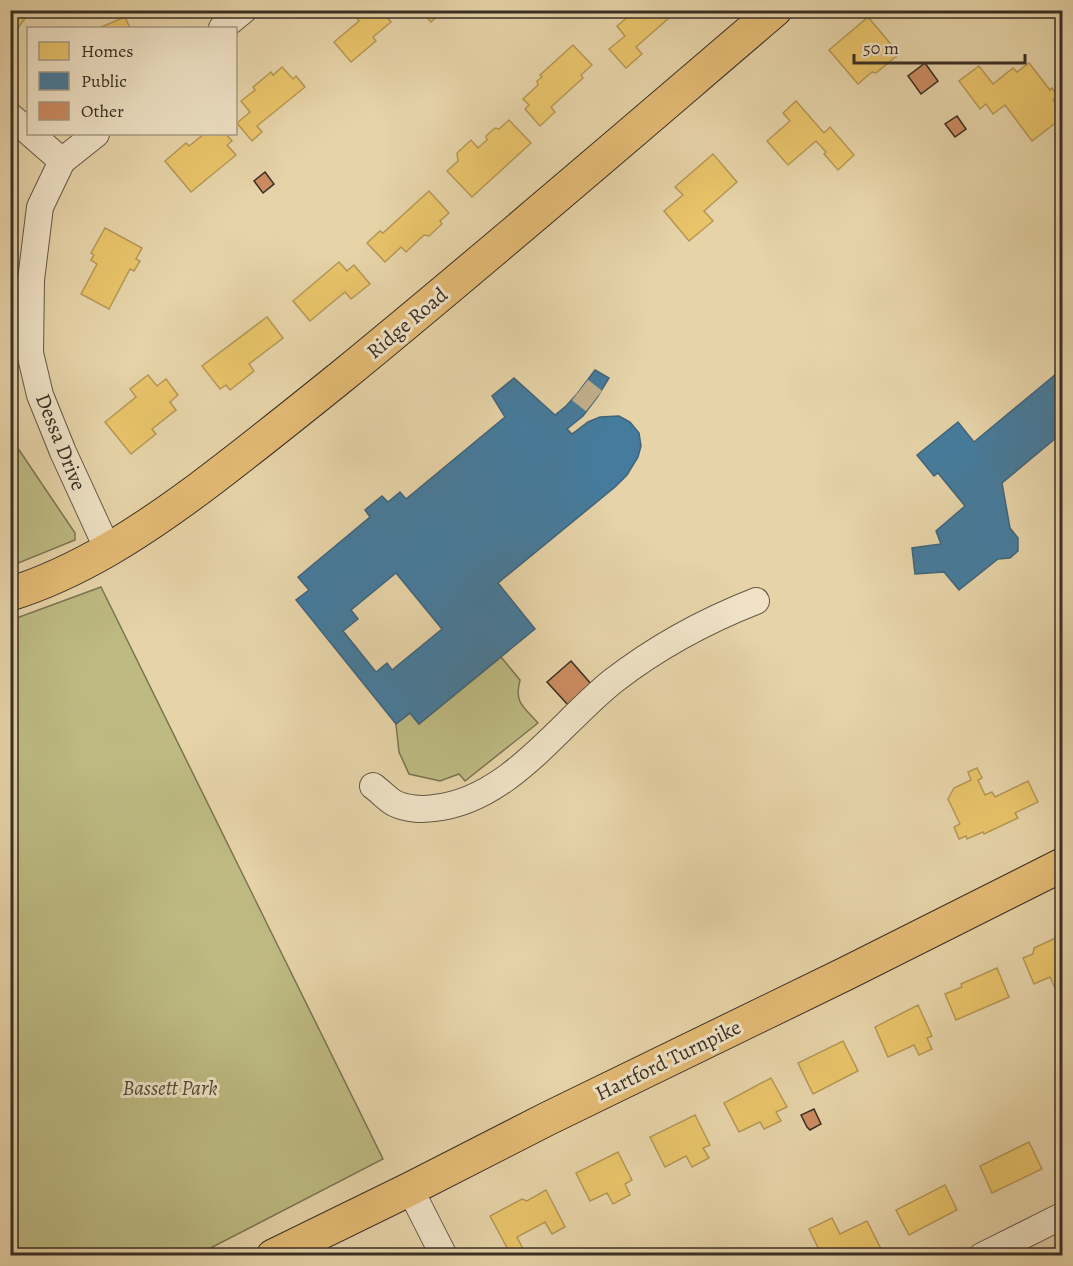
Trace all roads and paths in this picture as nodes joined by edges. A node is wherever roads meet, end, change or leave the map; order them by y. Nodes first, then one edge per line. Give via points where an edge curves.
1 (244, 10) edge
2 (775, 10) edge
3 (223, 27) edge
4 (10, 116) edge
5 (27, 130) edge
6 (33, 135) edge
7 (95, 135) edge
8 (63, 161) junction
9 (108, 550) junction
10 (10, 594) edge
11 (756, 601) dead end
12 (373, 786) dead end
13 (1062, 865) edge
14 (410, 1190) junction
15 (1062, 1216) edge
16 (273, 1256) edge
17 (444, 1256) edge
18 (982, 1256) edge

1 - 3 street
2 - 9 main road, Ridge Road via 332,384 206,484
4 - 5 street
6 - 8 street
7 - 8 street
8 - 9 street, Dessa Drive via 40,207 31,280 30,353 40,394
9 - 10 main road, Ridge Road
11 - 12 street via 724,614 642,660 498,785 474,798 450,807 420,810 395,803
13 - 14 main road, Hartford Turnpike
14 - 16 main road, Hartford Turnpike
14 - 17 street
15 - 18 street

